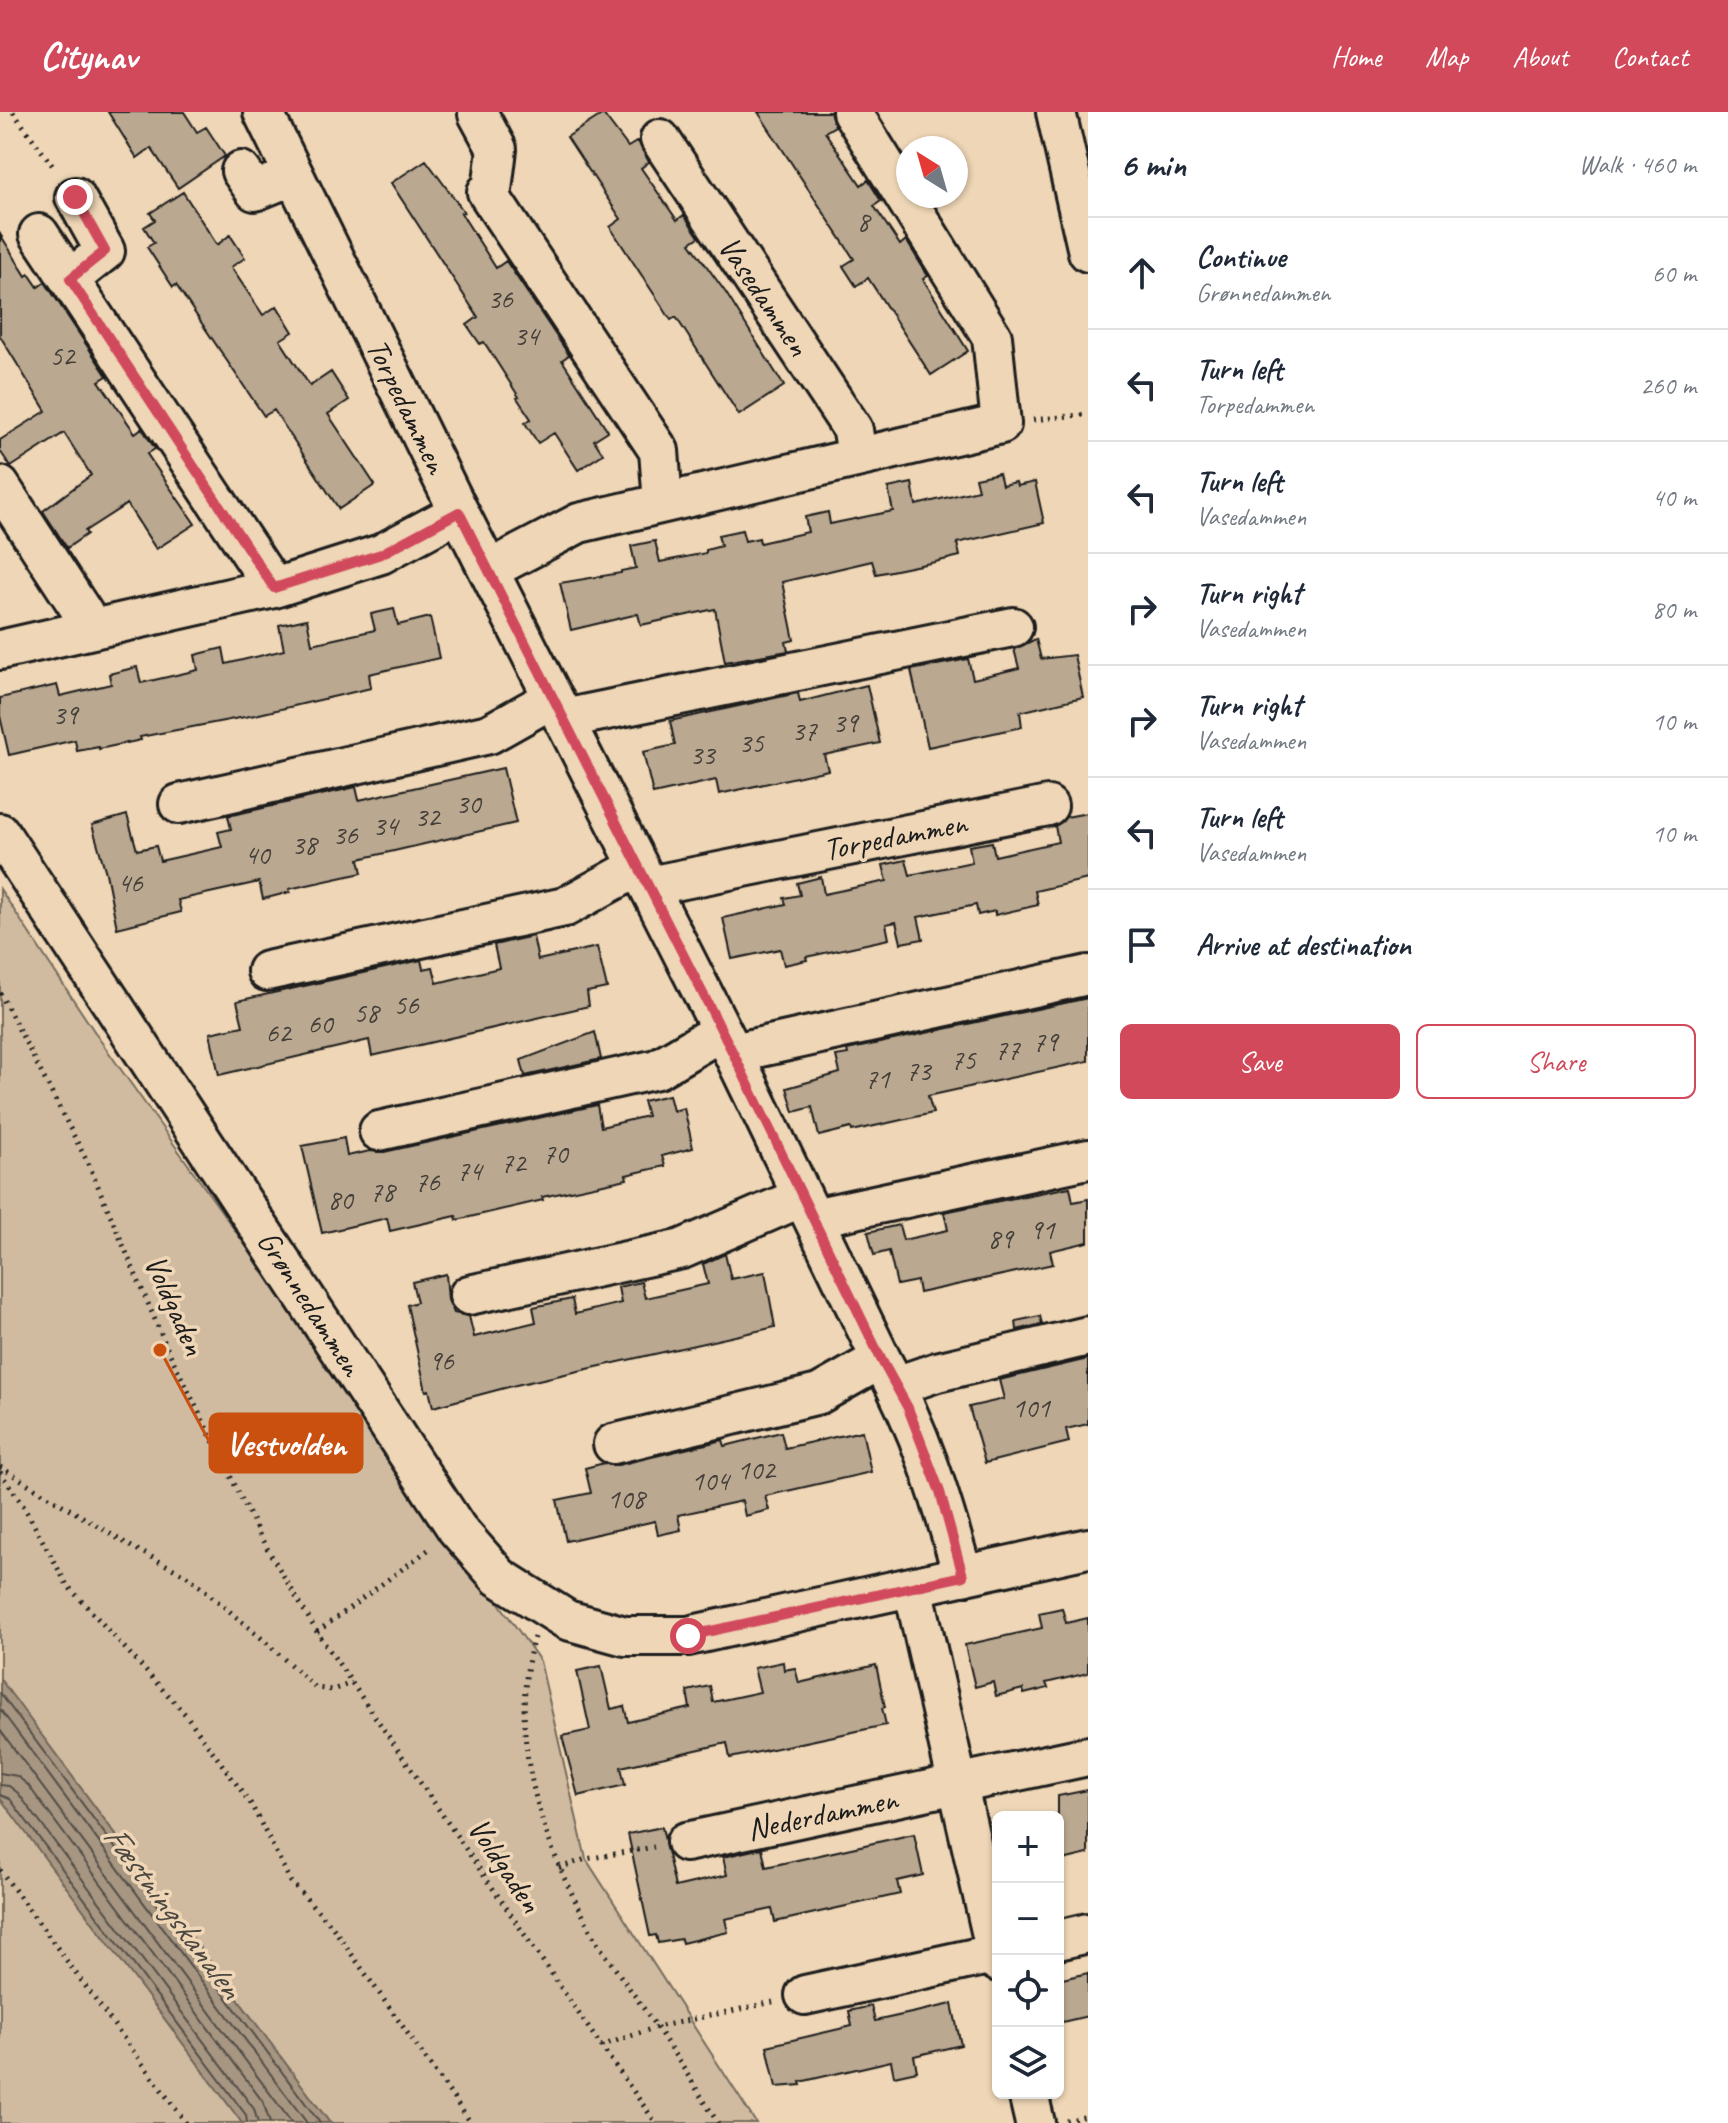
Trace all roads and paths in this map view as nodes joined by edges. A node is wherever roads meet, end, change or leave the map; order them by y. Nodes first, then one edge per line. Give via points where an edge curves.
1 (13, 112) edge
2 (263, 112) edge
3 (852, 112) edge
4 (1056, 112) edge
5 (478, 114) edge
6 (660, 139) dead end
7 (241, 171) dead end
8 (294, 175) junction
9 (75, 197) joint
10 (39, 234) dead end
11 (1088, 252) edge
12 (70, 279) junction
13 (1088, 414) edge
14 (1001, 424) junction
15 (857, 458) junction
16 (0, 486) edge
17 (663, 503) junction
18 (459, 512) junction
19 (489, 570) junction
20 (274, 588) junction
21 (92, 627) junction
22 (1013, 627) dead end
23 (0, 650) edge
24 (558, 708) junction
25 (179, 804) dead end
26 (1048, 806) dead end
27 (0, 833) edge
28 (643, 876) junction
29 (267, 971) dead end
30 (1088, 975) edge
31 (0, 993) edge
32 (727, 1042) junction
33 (379, 1131) dead end
34 (1088, 1159) edge
35 (808, 1208) junction
36 (469, 1295) dead end
37 (1088, 1336) edge
38 (889, 1373) junction
39 (613, 1444) dead end
40 (0, 1470) edge
41 (457, 1529) junction
42 (1088, 1548) edge
43 (963, 1576) junction
44 (913, 1587) junction
45 (543, 1605) junction
46 (317, 1632) junction
47 (352, 1683) junction
48 (1088, 1756) edge
49 (958, 1785) junction
50 (686, 1842) joint
51 (559, 1868) junction
52 (0, 1870) edge
53 (1088, 1933) edge
54 (1064, 1939) edge
55 (997, 1955) edge
56 (992, 1958) edge
57 (805, 1995) joint
58 (657, 2027) junction
59 (601, 2046) junction
60 (1029, 2099) edge
61 (1088, 2116) edge
62 (186, 2123) edge
63 (471, 2123) edge
64 (656, 2123) edge
65 (718, 2123) edge
66 (1035, 2123) edge
67 (1059, 2123) edge

1 - 9 path
2 - 8 street, Torpedammen
3 - 14 street via 992,337
4 - 11 street
5 - 17 street via 497,149 489,195 659,451
6 - 15 street, Vasedammen via 853,430
7 - 8 street via 255,191
8 - 18 street, Torpedammen
9 - 12 street via 105,251
10 - 12 street
12 - 20 street
13 - 14 path
14 - 15 street
15 - 17 street
16 - 21 street
17 - 19 street via 579,523
18 - 19 street, Torpedammen
18 - 20 street via 381,554
19 - 24 street, Torpedammen
20 - 21 street
21 - 23 street
22 - 24 street
24 - 25 street via 489,734
24 - 28 street, Torpedammen
26 - 28 street, Torpedammen
27 - 41 street, Grønnedammen
28 - 29 street, Torpedammen via 565,907
28 - 32 street, Torpedammen
30 - 32 street
31 - 46 path, Voldgaden via 89,1165 167,1348 247,1511
32 - 33 street via 657,1069
32 - 35 street, Torpedammen
34 - 35 street
35 - 36 street via 682,1249
35 - 38 street, Torpedammen
37 - 38 street via 937,1372
38 - 39 street
38 - 43 street, Torpedammen via 940,1492
40 - 47 path via 189,1577 316,1688 332,1690
40 - 63 path via 67,1585 186,1715 251,1804 291,1882 331,1925
41 - 45 street, Grønnedammen via 499,1577
41 - 46 path
42 - 43 street, Grønnedammen
43 - 44 street, Grønnedammen
44 - 45 street, Grønnedammen via 688,1636 625,1636 567,1620
44 - 49 street
45 - 51 path via 525,1670 525,1735 535,1798
46 - 47 path, Voldgaden
47 - 59 path, Voldgaden
48 - 49 street, Nederdammen
49 - 50 street, Nederdammen
49 - 55 street
50 - 51 path
51 - 58 path via 597,1943
52 - 62 path
53 - 54 street
56 - 57 street
57 - 58 path
58 - 59 path
58 - 65 path
59 - 64 path, Voldgaden
60 - 66 street
61 - 67 path

